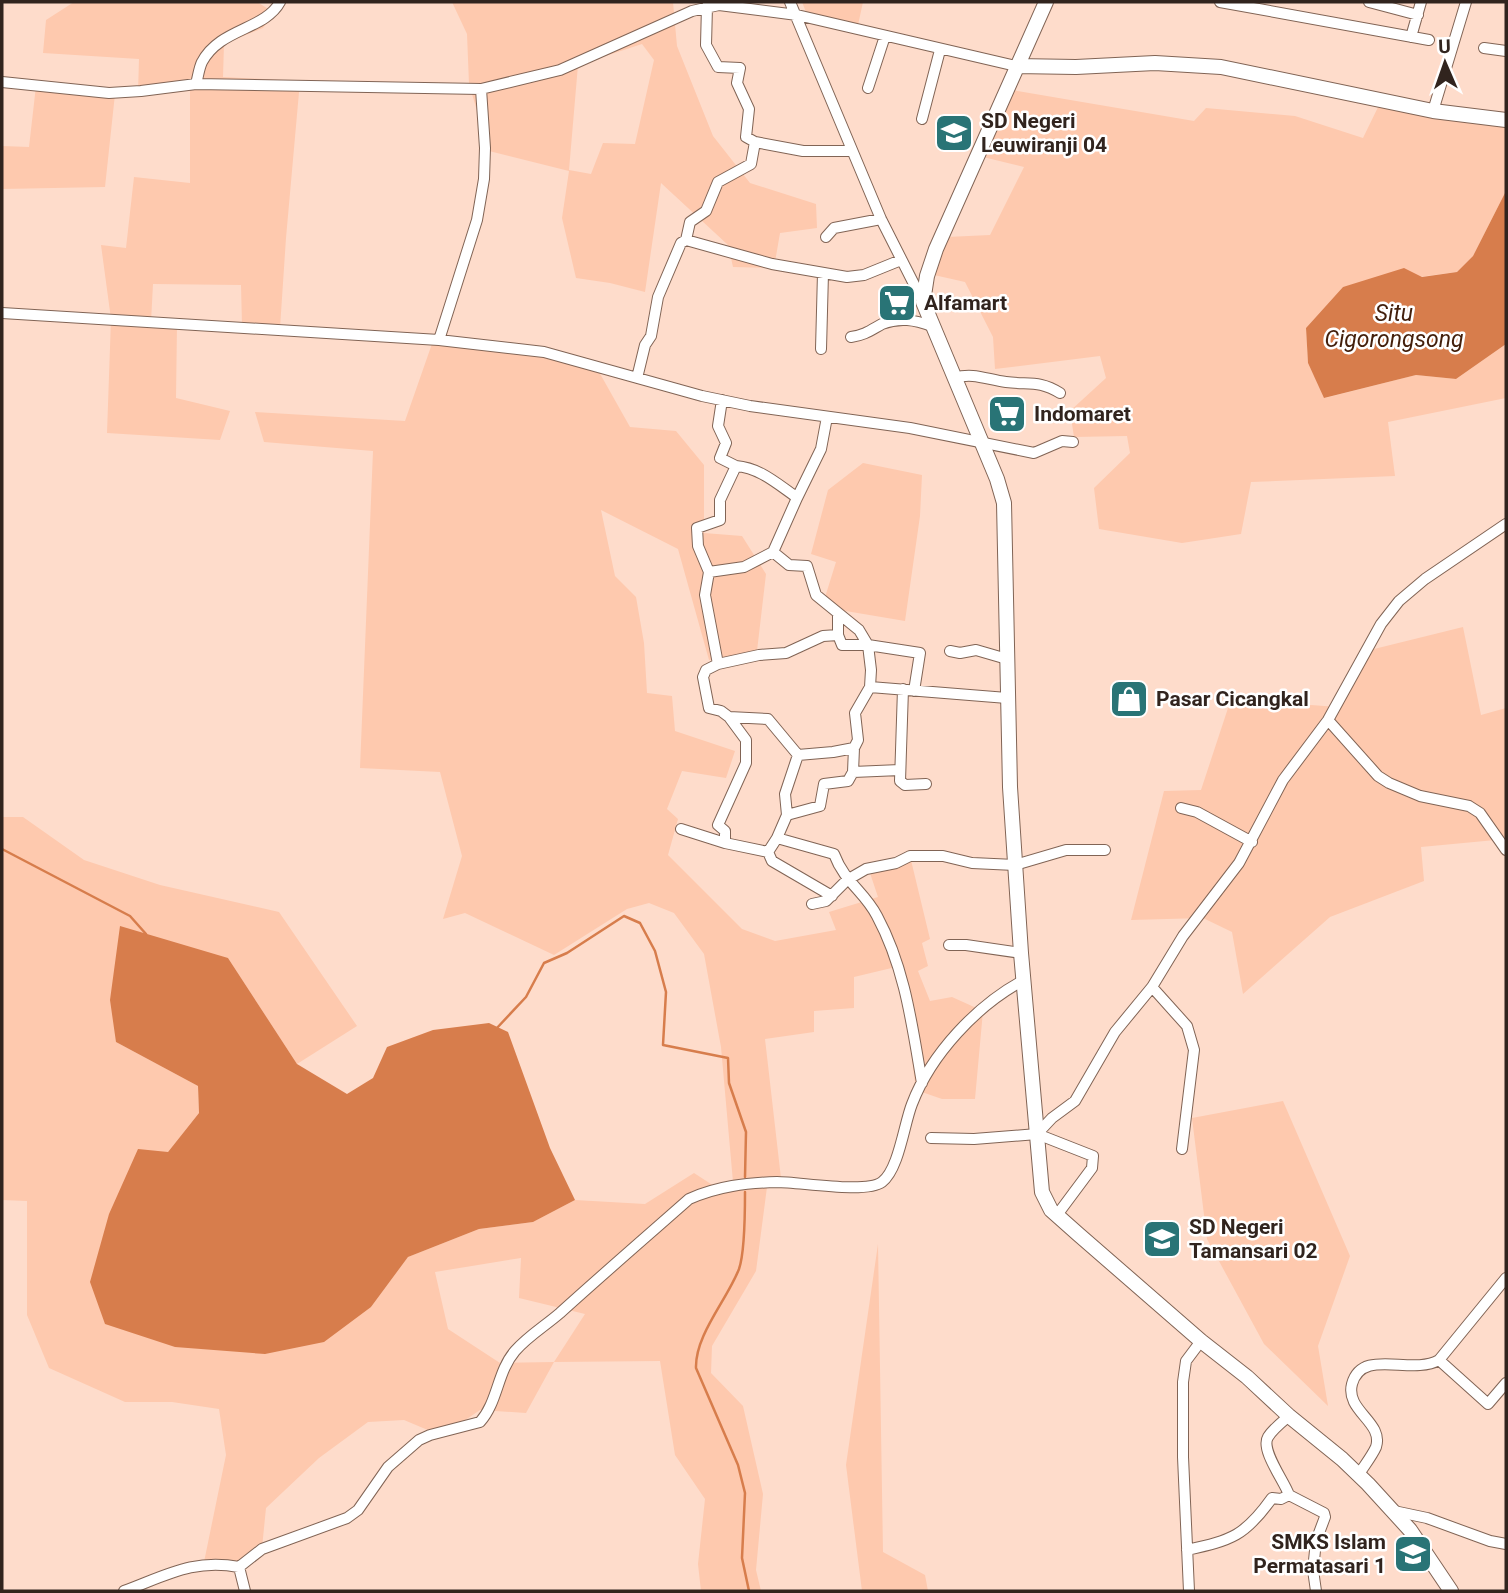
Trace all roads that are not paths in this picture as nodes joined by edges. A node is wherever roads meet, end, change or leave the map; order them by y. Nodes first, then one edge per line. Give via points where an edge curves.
1 (280, 2) edge
2 (684, 2) edge
3 (790, 2) edge
4 (1046, 2) edge
5 (1220, 2) edge
6 (1369, 2) edge
7 (1422, 2) edge
8 (1466, 2) edge
9 (707, 6) junction
10 (1277, 7) edge
11 (692, 11) junction
12 (797, 15) junction
13 (1418, 15) junction
14 (885, 36) junction
15 (1411, 37) junction
16 (1429, 40) dead end
17 (1484, 48) dead end
18 (1506, 48) edge
19 (940, 50) junction
20 (1016, 66) junction
21 (2, 82) edge
22 (196, 84) junction
23 (869, 88) dead end
24 (481, 89) junction
25 (1433, 111) junction
26 (922, 119) dead end
27 (1506, 120) edge
28 (755, 142) junction
29 (852, 151) junction
30 (881, 219) junction
31 (826, 237) dead end
32 (686, 240) junction
33 (901, 260) junction
34 (823, 273) junction
35 (923, 302) junction
36 (2, 313) edge
37 (932, 326) junction
38 (851, 337) dead end
39 (439, 340) junction
40 (821, 349) dead end
41 (637, 378) junction
42 (955, 378) junction
43 (1060, 393) dead end
44 (722, 400) junction
45 (827, 417) junction
46 (1073, 442) dead end
47 (983, 443) junction
48 (736, 466) junction
49 (797, 498) junction
50 (1506, 524) edge
51 (773, 552) junction
52 (709, 572) junction
53 (838, 612) junction
54 (838, 635) junction
55 (868, 645) junction
56 (950, 650) dead end
57 (1007, 659) junction
58 (718, 664) junction
59 (870, 687) junction
60 (909, 690) junction
61 (1007, 698) junction
62 (729, 717) junction
63 (1328, 720) junction
64 (854, 748) junction
65 (798, 755) junction
66 (900, 770) junction
67 (853, 772) junction
68 (926, 784) dead end
69 (1181, 808) dead end
70 (787, 815) junction
71 (681, 830) dead end
72 (1493, 832) junction
73 (1506, 834) edge
74 (777, 838) junction
75 (1252, 842) junction
76 (725, 843) junction
77 (1105, 850) dead end
78 (1506, 850) edge
79 (768, 852) junction
80 (1015, 865) junction
81 (847, 880) junction
82 (832, 896) junction
83 (811, 904) dead end
84 (949, 945) dead end
85 (1021, 953) junction
86 (1024, 980) junction
87 (1152, 987) junction
88 (922, 1083) junction
89 (1037, 1134) junction
90 (931, 1138) dead end
91 (1182, 1149) dead end
92 (1057, 1215) junction
93 (1506, 1279) edge
94 (1201, 1341) junction
95 (1438, 1360) junction
96 (1506, 1382) edge
97 (1289, 1416) junction
98 (1359, 1474) junction
99 (1289, 1495) junction
100 (1394, 1511) junction
101 (1506, 1544) edge
102 (1187, 1550) junction
103 (239, 1567) junction
104 (124, 1591) edge
105 (245, 1591) edge
106 (1189, 1591) edge
107 (1316, 1591) edge
108 (1451, 1591) edge

1 - 22 street via 264,18 215,45 201,63
2 - 11 street
3 - 12 street
4 - 20 main road
5 - 10 street
6 - 13 street
7 - 13 street
8 - 25 street
9 - 11 street
9 - 12 street
9 - 28 street via 706,45 718,66 740,68 737,83 748,109 746,137
10 - 15 street
11 - 24 street via 560,70
12 - 14 street
12 - 29 street
13 - 15 street
14 - 19 street
14 - 23 street
15 - 16 street
17 - 18 street
19 - 20 street
19 - 26 street
20 - 25 main road via 1155,63 1221,67
20 - 35 main road via 936,249
21 - 22 street via 108,93
22 - 24 street
24 - 39 street via 484,179 477,220
25 - 27 main road
28 - 29 street via 803,151
28 - 32 street via 751,164 718,182 706,211 690,222
29 - 30 street
30 - 31 street via 834,228
30 - 33 street
32 - 34 street
32 - 41 street via 663,281
33 - 34 street via 864,275
33 - 35 street
34 - 40 street
35 - 37 main road
36 - 39 street
37 - 38 street via 913,318
37 - 42 main road
39 - 41 street via 544,352
41 - 44 street
42 - 43 street via 972,375 1036,382
42 - 47 main road
44 - 45 street
44 - 48 street via 718,426 726,443 720,458
45 - 47 street
45 - 49 street via 821,449
46 - 47 street via 1062,441 1040,453
47 - 57 main road via 1004,503
48 - 49 street via 762,473
48 - 52 street via 720,500 720,520 697,528 698,546
49 - 51 street
50 - 63 street via 1399,601
51 - 52 street via 744,567
51 - 53 street via 789,565 807,566 816,595
52 - 58 street via 705,595
53 - 54 street
53 - 55 street
54 - 55 street via 842,645
54 - 58 street via 824,636 786,653
55 - 59 street
55 - 60 street via 920,653
56 - 57 street via 976,650
57 - 61 main road
58 - 62 street via 703,677 709,708
59 - 60 street
59 - 64 street via 855,713 858,740
60 - 61 street
60 - 66 street
61 - 80 main road
62 - 65 street via 768,719
62 - 76 street via 746,740 746,762 718,825 725,831
63 - 72 street via 1378,776 1420,796 1469,806
63 - 75 street via 1283,780
64 - 65 street
64 - 67 street
65 - 70 street via 785,794
66 - 67 street
66 - 68 street via 902,784
67 - 70 street via 848,781 824,785 820,806
69 - 75 street
70 - 74 street
71 - 76 street
72 - 73 street
72 - 78 street
74 - 79 street
74 - 81 street via 834,854
75 - 87 street
76 - 79 street
77 - 80 street via 1066,850
79 - 82 street via 772,860
80 - 81 street via 919,855 866,869
80 - 85 main road
81 - 82 street
81 - 88 street via 869,902 897,960
82 - 83 street via 821,904
84 - 85 street
85 - 86 main road
86 - 88 street via 963,1026
86 - 89 main road
87 - 89 street via 1115,1032 1075,1101
87 - 91 street via 1188,1026 1194,1050
88 - 103 street via 891,1172 882,1182 863,1188 751,1184 710,1190 690,1199 528,1337 501,1371 490,1408 480,1422 419,1440 388,1467 358,1510 347,1518 262,1549
89 - 90 street
89 - 92 main road via 1042,1192
89 - 92 street via 1093,1156 1092,1168
92 - 94 main road
93 - 95 street
94 - 97 main road
94 - 102 street via 1186,1361 1182,1382
95 - 96 street via 1488,1404
95 - 98 street via 1418,1367 1372,1364 1354,1379 1352,1399 1376,1435 1376,1446
97 - 98 main road
97 - 99 street via 1266,1442
98 - 100 main road
99 - 102 street via 1272,1498 1243,1532
99 - 107 street via 1324,1513 1313,1570
100 - 101 street
100 - 108 main road
102 - 106 street
103 - 104 street via 204,1563
103 - 105 street

